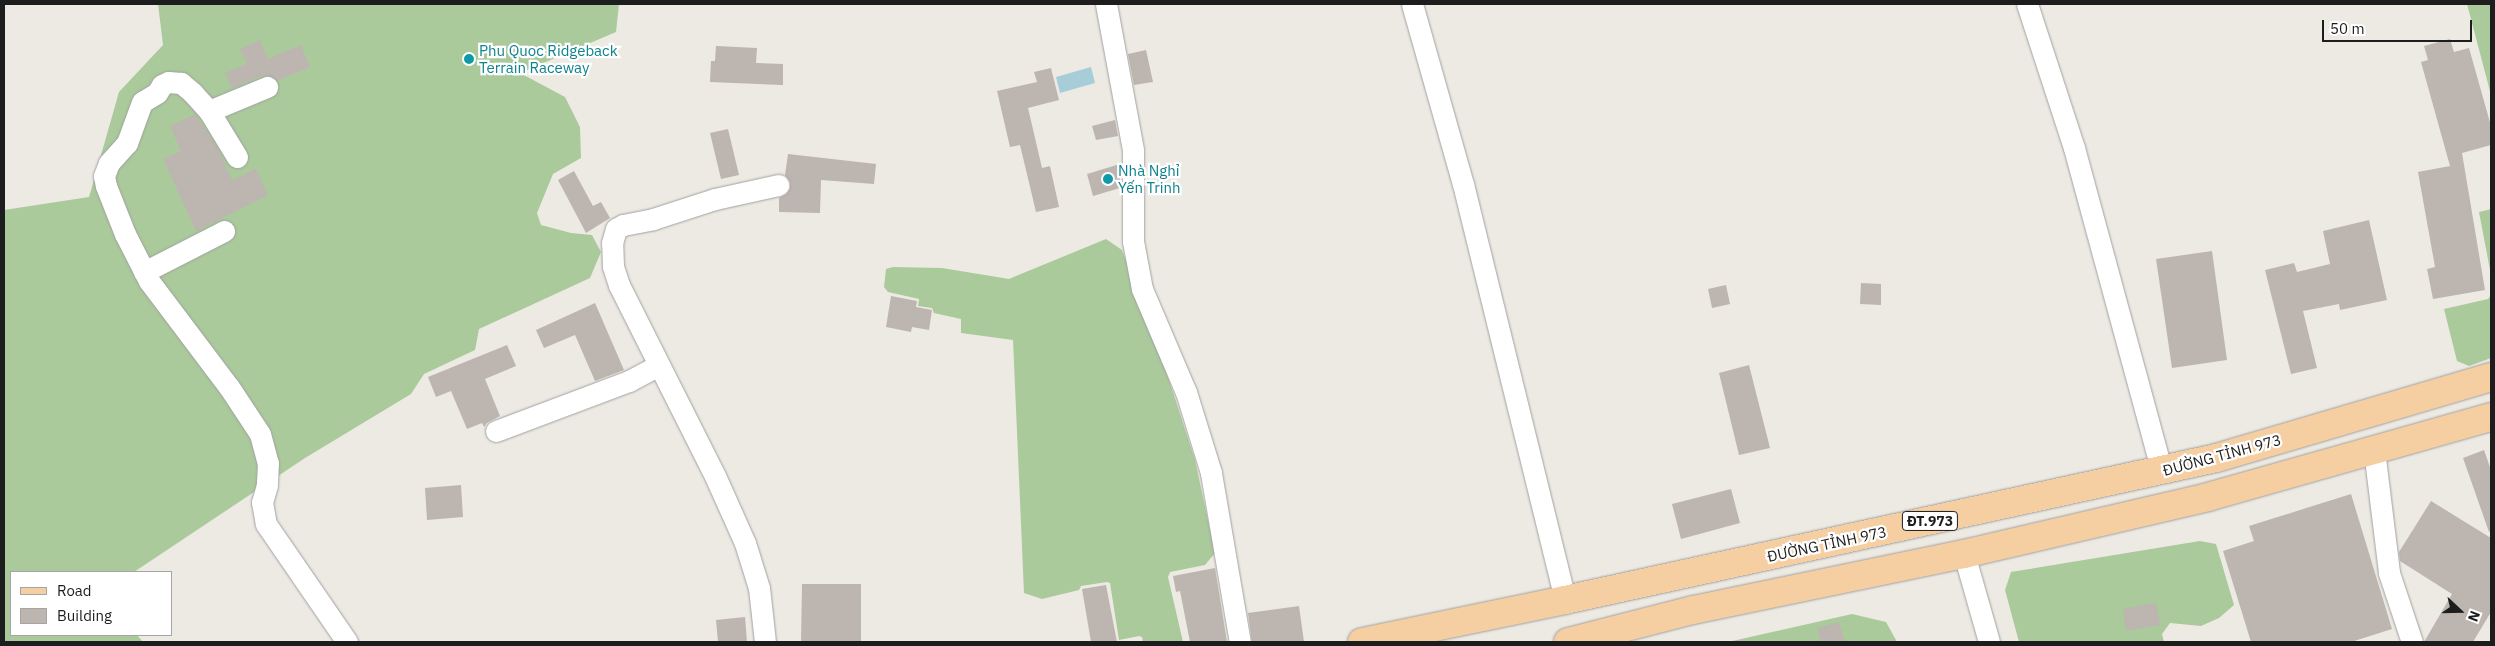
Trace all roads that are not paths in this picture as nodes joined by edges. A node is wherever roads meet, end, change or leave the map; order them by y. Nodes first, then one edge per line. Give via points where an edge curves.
1 (1106, 4) edge
2 (1412, 4) edge
3 (2027, 4) edge
4 (267, 87) dead end
5 (209, 111) junction
6 (237, 156) dead end
7 (778, 185) dead end
8 (224, 231) dead end
9 (144, 272) junction
10 (659, 365) junction
11 (2491, 377) edge
12 (2491, 417) edge
13 (496, 431) dead end
14 (2374, 450) junction
15 (2162, 471) junction
16 (1964, 554) junction
17 (1565, 600) junction
18 (347, 642) edge
19 (765, 642) edge
20 (1240, 642) edge
21 (1362, 642) edge
22 (1568, 642) edge
23 (1989, 642) edge
24 (2412, 642) edge

1 - 20 street via 1133,150 1133,241 1142,289 1186,392 1211,473
2 - 17 street via 1463,184
3 - 15 street via 2074,148
4 - 5 street
5 - 6 street
5 - 9 street via 181,83 162,85 157,93 142,102 127,143 109,163 104,176 106,186
7 - 10 street via 715,199 616,229 612,243 619,285
8 - 9 street
9 - 18 street via 260,434 268,463 262,502 266,524
10 - 13 street via 629,381
10 - 19 street via 745,543 760,588
11 - 15 main road, ĐƯỜNG TỈNH 973 / ĐT.973
12 - 14 main road, ĐT.973
14 - 16 main road, ĐT.973 via 2208,497
14 - 24 street via 2389,572
15 - 17 main road, ĐƯỜNG TỈNH 973 / ĐT.973
16 - 22 main road, ĐT.973 via 1693,610
16 - 23 street
17 - 21 main road, ĐƯỜNG TỈNH 973 / ĐT.973

